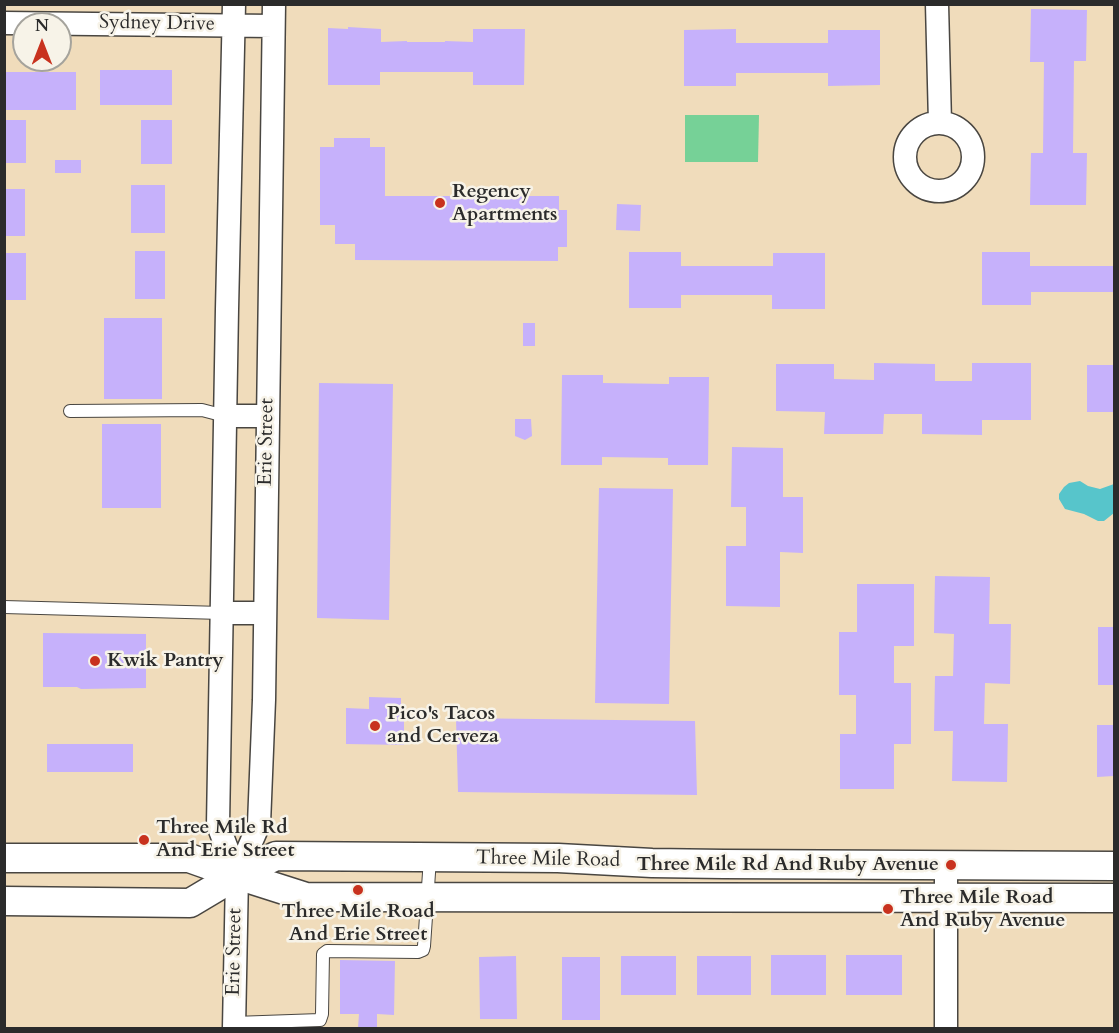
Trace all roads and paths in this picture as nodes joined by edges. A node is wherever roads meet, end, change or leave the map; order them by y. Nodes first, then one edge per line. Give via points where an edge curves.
1 (937, 4) edge
2 (234, 15) edge
3 (274, 15) edge
4 (4, 23) edge
5 (940, 123) dead end
6 (70, 411) dead end
7 (225, 416) junction
8 (267, 416) junction
9 (4, 607) edge
10 (222, 613) junction
11 (265, 613) junction
12 (4, 858) edge
13 (430, 858) junction
14 (946, 866) junction
15 (1114, 866) edge
16 (237, 875) junction
17 (428, 897) junction
18 (946, 897) junction
19 (1114, 898) edge
20 (4, 901) edge
21 (234, 1026) edge
22 (946, 1029) edge

1 - 5 street
2 - 3 street, Sydney Drive
2 - 4 street, Sydney Drive
2 - 7 street, Erie Street
3 - 8 street, Erie Street
6 - 7 lane via 202,410
7 - 8 street
7 - 10 street, Erie Street
8 - 11 street, Erie Street
9 - 10 lane
10 - 11 street
10 - 16 street, Erie Street via 218,825
11 - 16 street, Erie Street via 260,824
12 - 16 street, Three Mile Road via 189,858
13 - 14 street, Three Mile Road
13 - 16 street, Three Mile Road via 276,856
13 - 17 lane
14 - 15 street, Three Mile Road
14 - 18 street
16 - 17 street, Three Mile Road via 306,897
16 - 20 street, Three Mile Road via 190,903
16 - 21 street, Erie Street
17 - 18 street, Three Mile Road
17 - 21 lane via 423,950 323,954 320,1020
18 - 19 street, Three Mile Road
18 - 22 street

